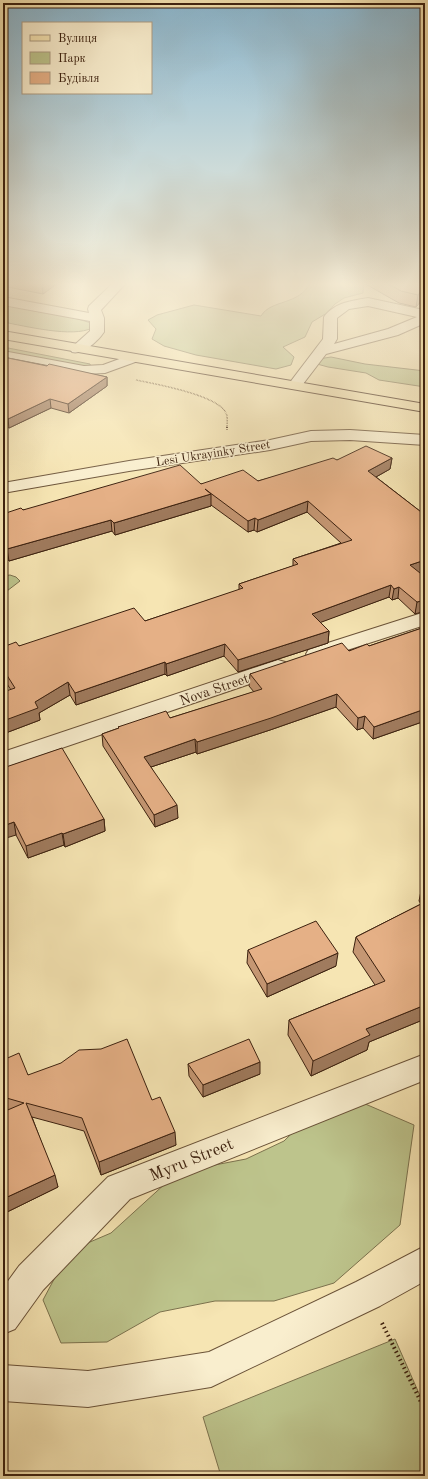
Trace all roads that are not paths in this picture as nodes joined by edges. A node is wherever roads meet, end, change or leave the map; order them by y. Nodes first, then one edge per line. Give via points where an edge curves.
1 (90, 351) edge
2 (321, 351) edge
3 (3, 355) edge
4 (133, 358) junction
5 (295, 385) junction
6 (425, 408) edge
7 (425, 440) edge
8 (3, 488) edge
9 (425, 618) edge
10 (3, 760) edge
11 (425, 1066) edge
12 (425, 1263) edge
13 (3, 1317) edge
14 (3, 1383) edge

1 - 4 main road
2 - 5 street
3 - 4 street via 84,370 105,369
4 - 5 main road
5 - 6 main road
7 - 8 street, Lesi Ukrayinky Street via 350,434 311,436
9 - 10 street, Nova Street
11 - 13 street, Myru Street via 119,1188 31,1278
12 - 14 street via 368,1294 211,1369 88,1389

